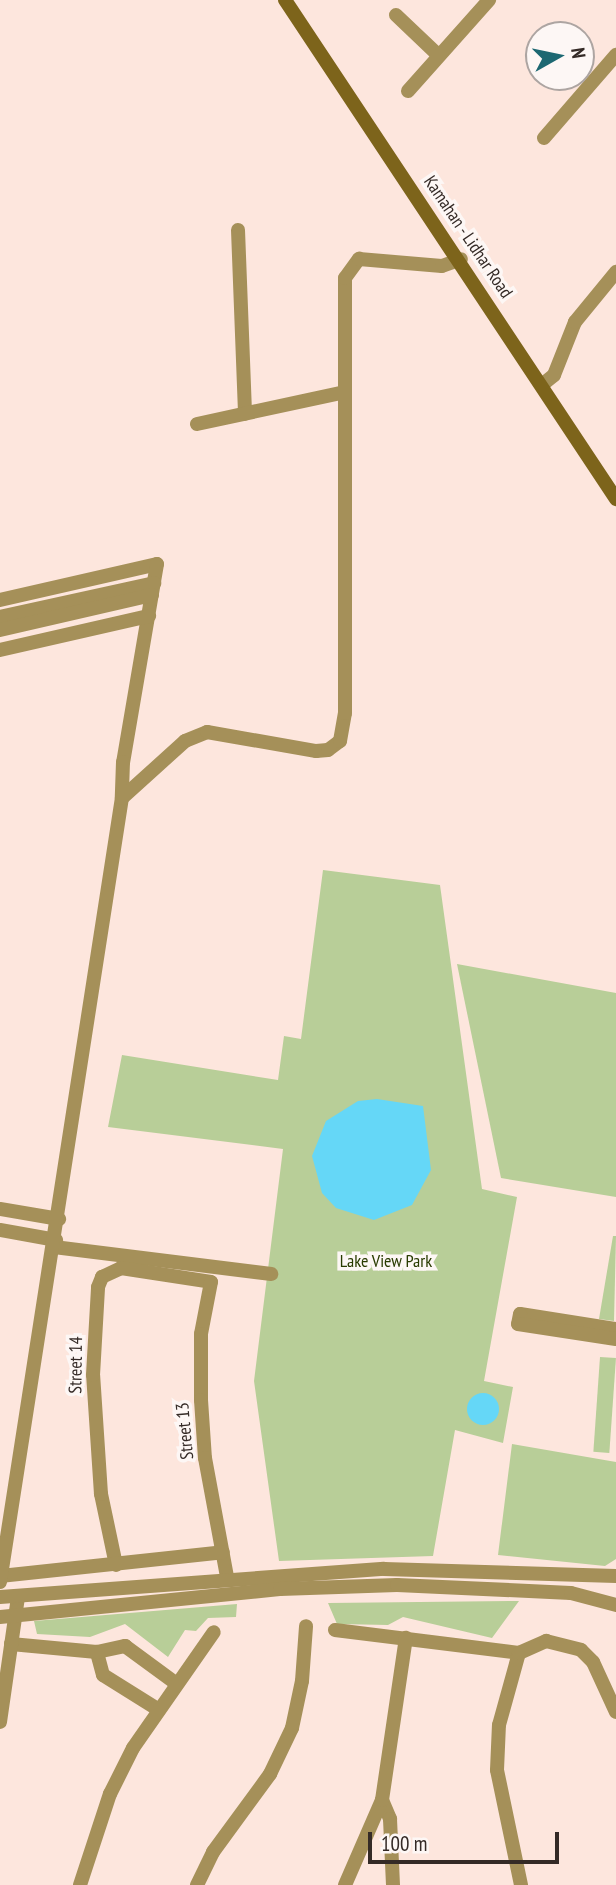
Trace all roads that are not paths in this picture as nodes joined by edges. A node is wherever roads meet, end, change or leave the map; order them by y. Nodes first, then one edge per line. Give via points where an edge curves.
1 (285, 0) edge
2 (489, 0) edge
3 (396, 15) dead end
4 (616, 55) edge
5 (439, 56) junction
6 (408, 91) dead end
7 (544, 138) dead end
8 (238, 230) dead end
9 (461, 258) junction
10 (616, 272) edge
11 (543, 384) junction
12 (345, 392) junction
13 (245, 414) junction
14 (197, 424) dead end
15 (616, 499) edge
16 (153, 589) junction
17 (0, 600) edge
18 (149, 616) junction
19 (0, 617) edge
20 (0, 630) edge
21 (0, 650) edge
22 (122, 798) junction
23 (0, 1209) edge
24 (59, 1219) junction
25 (0, 1230) edge
26 (55, 1243) junction
27 (271, 1274) dead end
28 (211, 1282) joint
29 (614, 1334) edge
30 (0, 1539) edge
31 (223, 1552) junction
32 (116, 1565) junction
33 (1, 1574) edge
34 (616, 1576) edge
35 (227, 1577) junction
36 (0, 1597) edge
37 (18, 1597) junction
38 (616, 1605) edge
39 (16, 1616) junction
40 (0, 1617) edge
41 (306, 1626) dead end
42 (335, 1630) dead end
43 (214, 1632) dead end
44 (406, 1638) junction
45 (11, 1644) junction
46 (97, 1652) junction
47 (519, 1653) junction
48 (177, 1684) junction
49 (159, 1710) junction
50 (616, 1712) edge
51 (0, 1722) edge
52 (382, 1800) junction
53 (80, 1885) edge
54 (197, 1885) edge
55 (345, 1885) edge
56 (393, 1885) edge
57 (522, 1885) edge

1 - 9 main road, Kamahan - Lidhar Road
2 - 5 street
3 - 5 street
4 - 7 street
5 - 6 street
8 - 13 street
9 - 11 main road, Kamahan - Lidhar Road
9 - 12 street via 442,266 372,259 353,263 345,278
10 - 11 street via 575,322 554,375
11 - 15 main road, Kamahan - Lidhar Road
12 - 13 street
12 - 22 street via 345,713 340,741 328,750 316,751 207,732 185,741
13 - 14 street
16 - 17 street via 157,564
16 - 18 street
16 - 19 street
16 - 20 street
18 - 21 street
18 - 22 street via 123,762
22 - 24 street
23 - 24 street
24 - 26 street
25 - 26 street
26 - 27 street
26 - 33 street
28 - 31 street, Street 13 via 201,1334 201,1401 205,1458
28 - 32 street, Street 14 via 121,1268 102,1277 98,1287 93,1375 101,1494
29 - 29 street via 518,1324 520,1314
30 - 33 street
31 - 32 street
31 - 35 street, Street 13
32 - 33 street
34 - 35 street via 384,1569
35 - 37 street
36 - 37 street
37 - 39 street
38 - 39 street via 571,1593 397,1585 279,1589
39 - 40 street
39 - 45 street
41 - 54 street via 292,1728 270,1774 213,1852
42 - 44 street
43 - 48 street
44 - 47 street
44 - 52 street
45 - 46 street
45 - 51 street
46 - 48 street via 125,1646
46 - 49 street via 103,1675
47 - 50 street via 546,1641 581,1650 593,1662
47 - 57 street via 499,1725 498,1770
48 - 49 street
49 - 53 street via 110,1794
52 - 55 street
52 - 56 street via 390,1819

